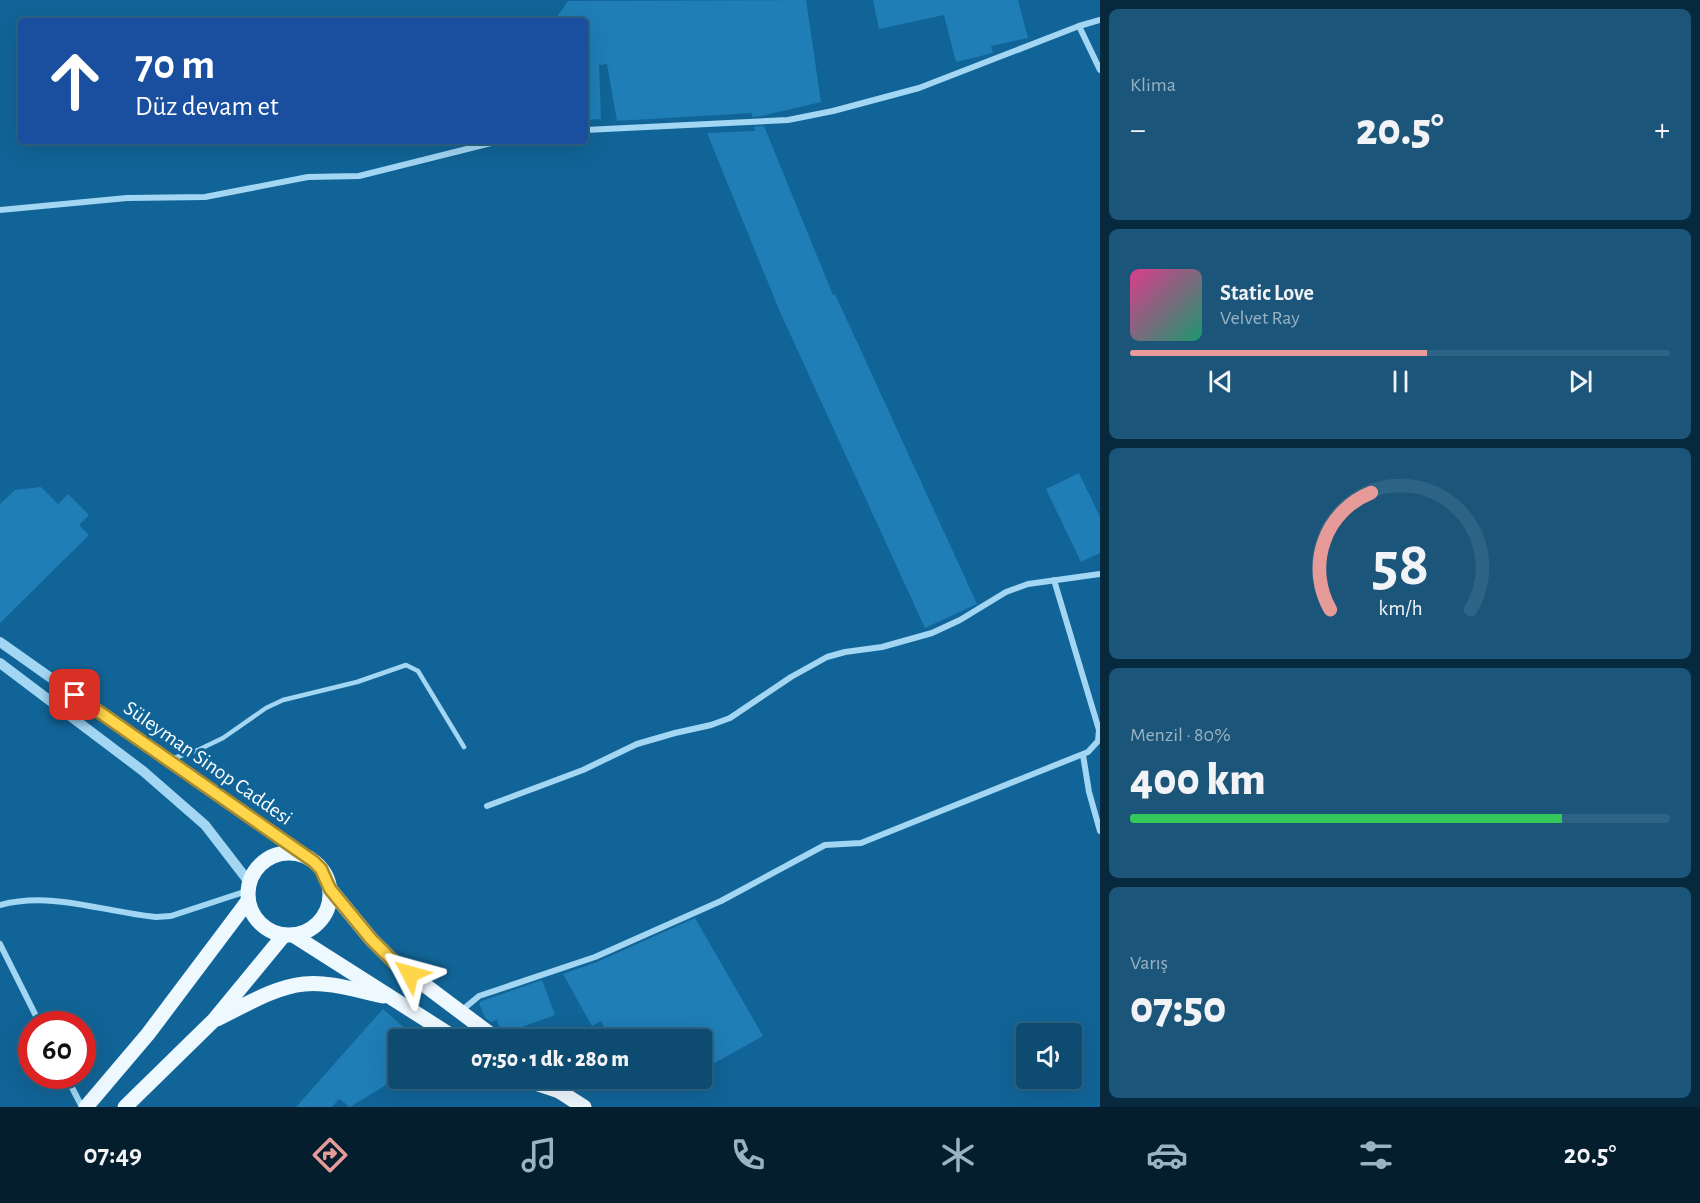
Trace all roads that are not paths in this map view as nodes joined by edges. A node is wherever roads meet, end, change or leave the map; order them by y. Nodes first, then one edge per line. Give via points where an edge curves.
1 (1100, 20) edge
2 (1079, 26) junction
3 (1100, 70) edge
4 (588, 130) edge
5 (487, 144) edge
6 (0, 210) edge
7 (1100, 574) edge
8 (1054, 579) junction
9 (0, 642) edge
10 (0, 663) edge
11 (464, 747) dead end
12 (1083, 755) junction
13 (168, 760) junction
14 (487, 806) dead end
15 (1100, 831) edge
16 (303, 856) junction
17 (330, 889) junction
18 (248, 891) junction
19 (0, 905) edge
20 (289, 935) junction
21 (0, 944) edge
22 (391, 997) junction
23 (34, 1011) edge
24 (460, 1011) junction
25 (214, 1020) junction
26 (441, 1029) edge
27 (484, 1029) edge
28 (74, 1089) edge
29 (553, 1089) edge
30 (559, 1091) joint
31 (84, 1107) edge
32 (125, 1107) edge
33 (584, 1107) edge

1 - 2 street
2 - 3 street
2 - 4 street via 918,87 833,111 788,120
5 - 6 street via 359,176 308,177 205,197 127,198
7 - 8 street
8 - 12 street via 1099,730 1096,743
8 - 14 street via 1006,592 960,620 916,638 826,657 730,718 638,744 583,770
9 - 13 street, Süleyman Sinop Caddesi
10 - 18 street, Süleyman Sinop Caddesi via 143,771 205,825
11 - 13 lane via 418,671 406,665 283,700 223,738
12 - 15 street
12 - 24 street via 861,843 825,845 721,902 595,957 479,996
13 - 16 street, Süleyman Sinop Caddesi
16 - 17 main road via 321,869
16 - 18 main road via 292,853 261,863
17 - 20 main road via 330,900 321,920 303,933
17 - 24 main road via 394,962
18 - 19 street via 171,916 156,917 61,901
18 - 20 main road via 250,909 260,924 267,930
18 - 31 main road via 148,1034
20 - 22 main road
20 - 25 main road
21 - 23 street
22 - 25 main road via 305,983 279,990
22 - 26 main road
24 - 27 main road
25 - 32 main road
28 - 31 street
29 - 30 main road
30 - 33 main road

